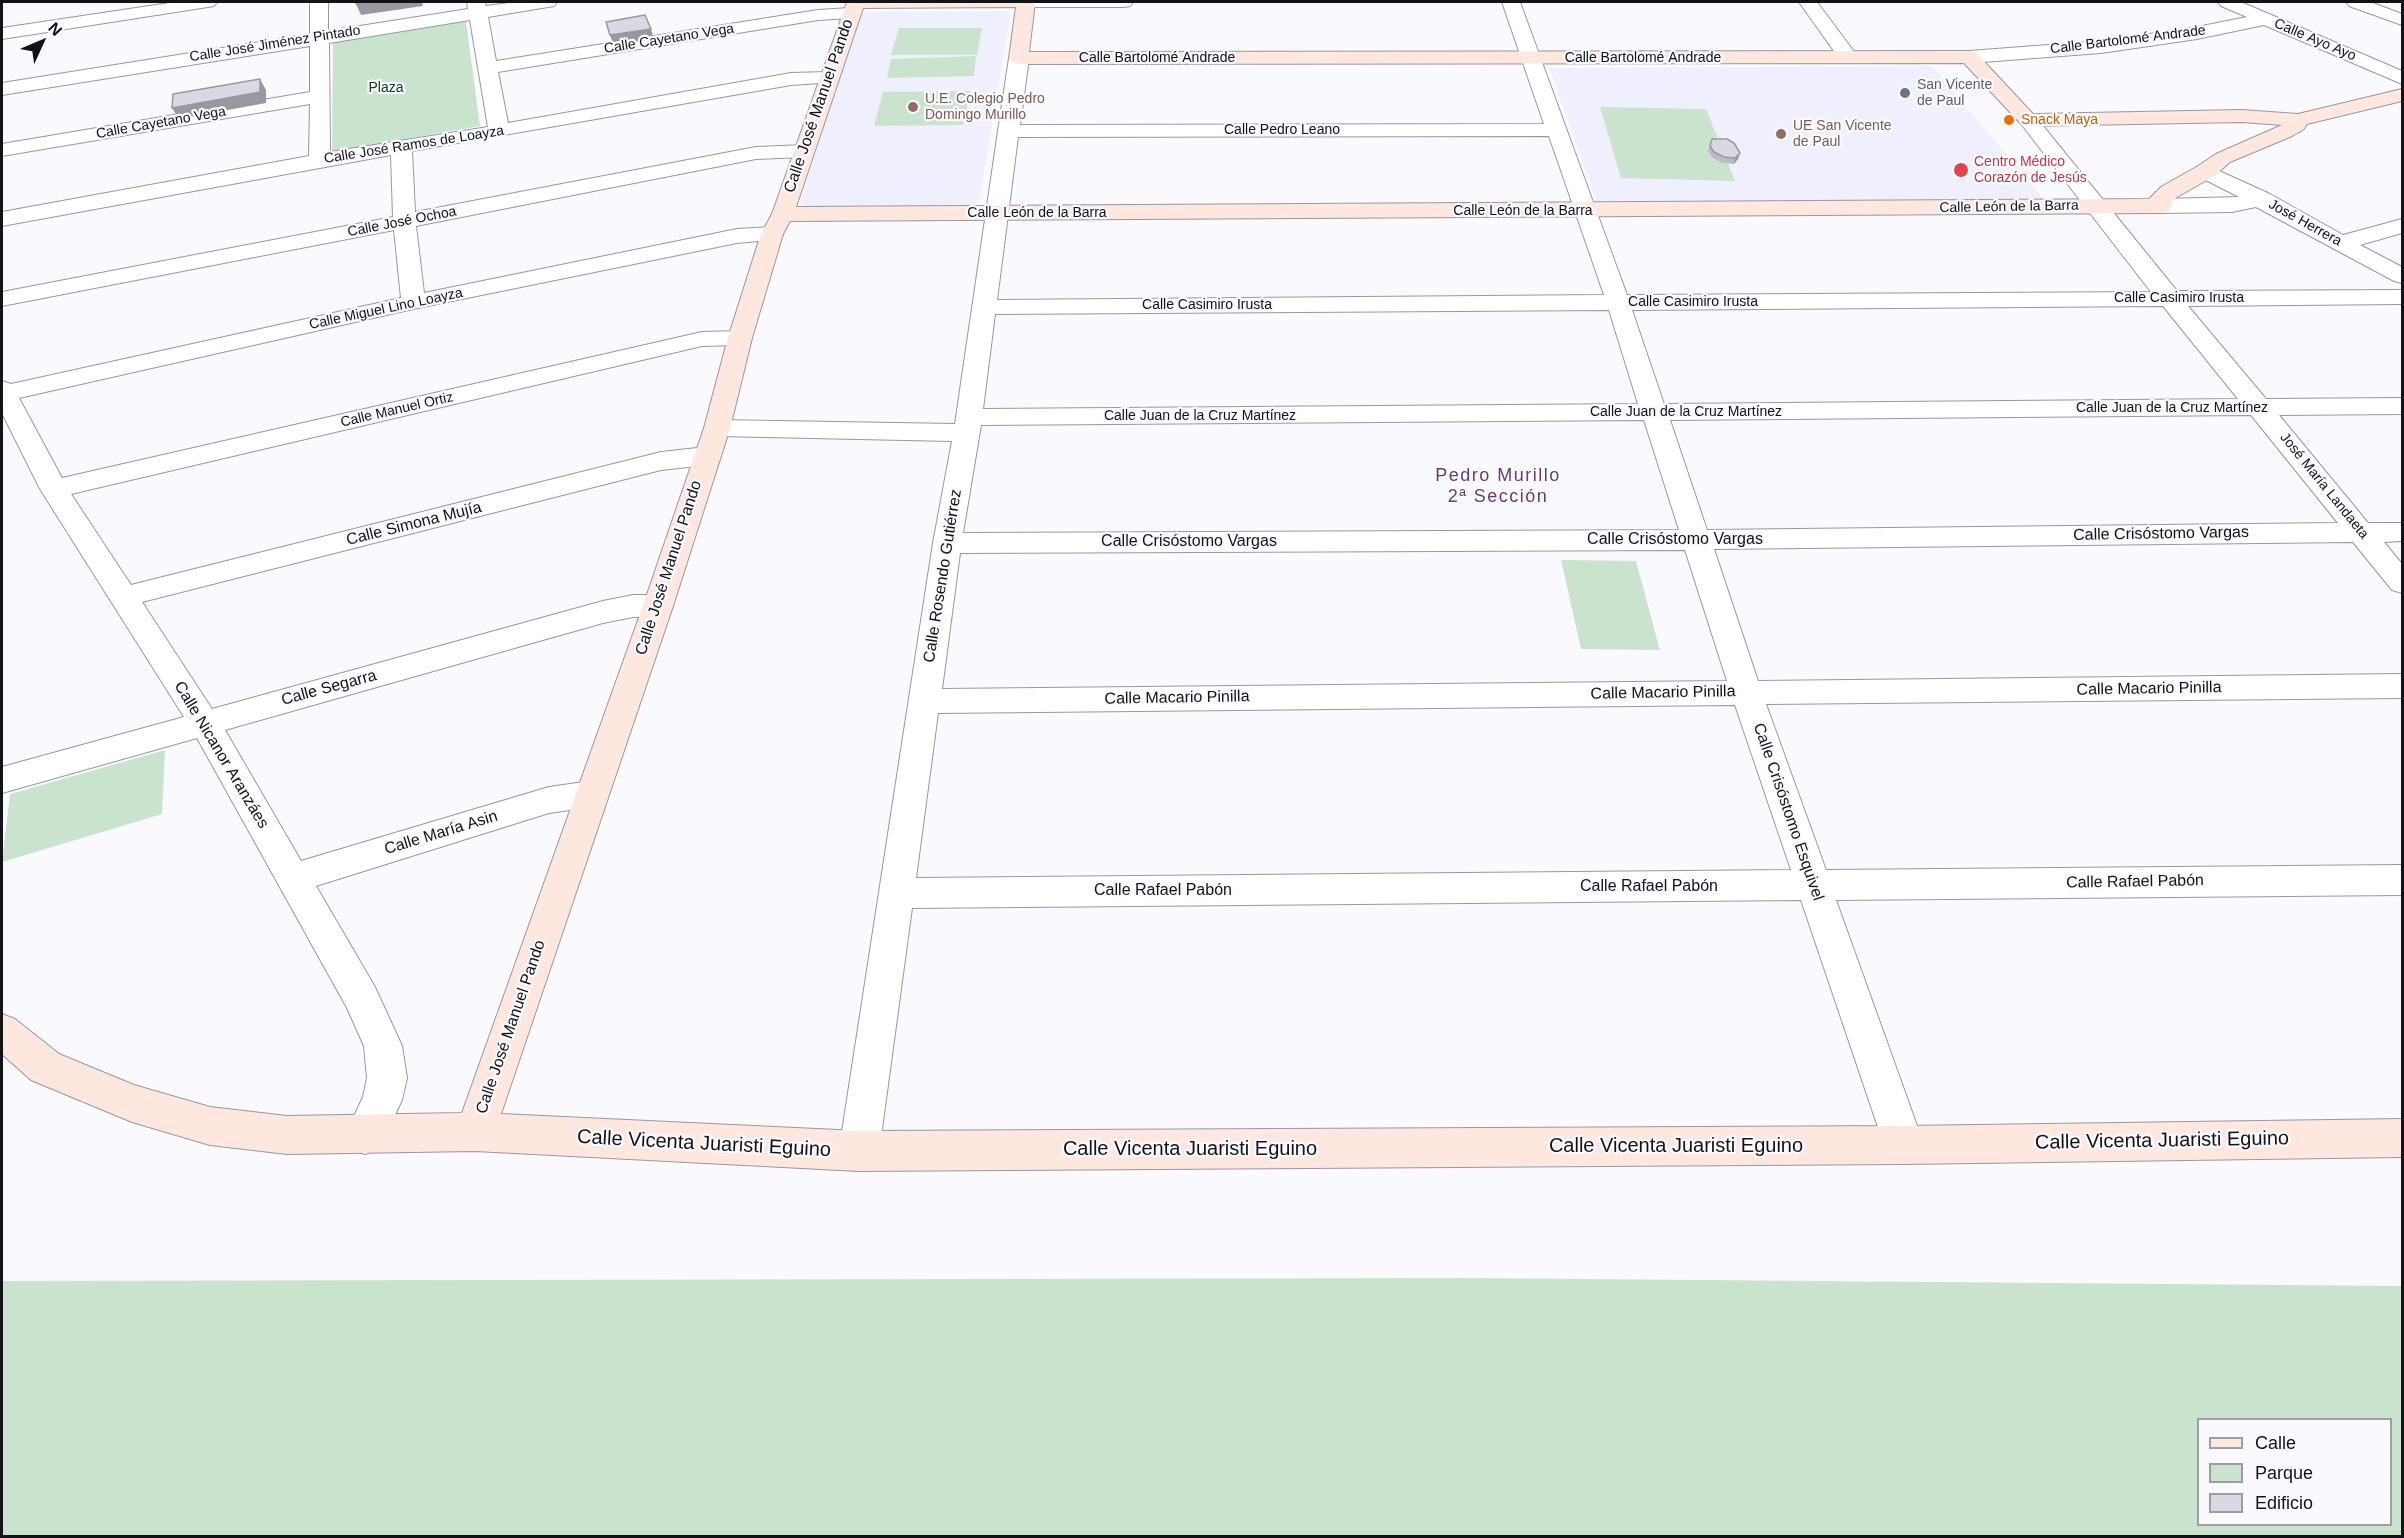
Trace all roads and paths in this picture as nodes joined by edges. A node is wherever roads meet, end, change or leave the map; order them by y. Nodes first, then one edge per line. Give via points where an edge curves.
1 (208, 2) edge
2 (319, 2) edge
3 (548, 2) edge
4 (1027, 2) edge
5 (1124, 2) edge
6 (1511, 2) edge
7 (1808, 2) edge
8 (2227, 2) edge
9 (2355, 2) edge
10 (854, 6) edge
11 (477, 7) edge
12 (2265, 19) junction
13 (2403, 20) edge
14 (2, 34) edge
15 (319, 36) junction
16 (1848, 57) junction
17 (1969, 57) junction
18 (1019, 58) junction
19 (1531, 58) junction
20 (488, 68) junction
21 (828, 78) junction
22 (2403, 78) edge
23 (2, 88) edge
24 (2403, 95) edge
25 (320, 96) junction
26 (2028, 120) junction
27 (2298, 120) junction
28 (1556, 129) junction
29 (499, 131) junction
30 (1008, 131) junction
31 (401, 146) junction
32 (2, 150) edge
33 (804, 151) junction
34 (320, 160) junction
35 (2206, 171) junction
36 (2262, 199) junction
37 (2094, 206) junction
38 (2161, 206) junction
39 (1586, 211) junction
40 (996, 214) junction
41 (2, 219) edge
42 (404, 222) junction
43 (778, 224) junction
44 (2403, 226) edge
45 (2342, 243) junction
46 (2403, 276) edge
47 (2403, 297) edge
48 (2172, 298) junction
49 (2, 299) edge
50 (413, 302) junction
51 (1618, 302) junction
52 (984, 307) junction
53 (740, 338) junction
54 (2, 392) edge
55 (2403, 406) edge
56 (2260, 407) junction
57 (1653, 412) junction
58 (968, 425) junction
59 (717, 428) junction
60 (706, 456) junction
61 (54, 489) junction
62 (2361, 532) junction
63 (2403, 532) edge
64 (1694, 540) junction
65 (946, 543) junction
66 (2403, 583) edge
67 (123, 597) junction
68 (658, 606) junction
69 (2403, 686) edge
70 (1746, 692) junction
71 (924, 701) junction
72 (204, 722) junction
73 (2, 780) edge
74 (591, 794) junction
75 (293, 878) junction
76 (2403, 880) edge
77 (1814, 886) junction
78 (896, 893) junction
79 (2, 1031) edge
80 (476, 1132) junction
81 (365, 1135) junction
82 (2403, 1138) edge
83 (1904, 1145) junction
84 (859, 1151) junction

1 - 14 street
2 - 15 street
3 - 11 street, Calle José Jiménez Pintado
4 - 5 street
4 - 10 street
4 - 18 street, Calle Rosendo Gutiérrez
6 - 19 street, Calle Crisóstomo Esquivel
7 - 16 street
8 - 12 street, Calle Ayo Ayo
9 - 13 street
10 - 20 street, Calle Cayetano Vega
10 - 21 street, Calle José Manuel Pando
11 - 15 street, Calle José Jiménez Pintado
11 - 20 street
12 - 17 street, Calle Bartolomé Andrade via 2101,47
12 - 22 street, Calle Ayo Ayo
15 - 23 street, Calle José Jiménez Pintado
15 - 25 street
16 - 17 street, Calle Bartolomé Andrade
16 - 19 street, Calle Bartolomé Andrade
17 - 26 street, José María Landaeta
18 - 19 street, Calle Bartolomé Andrade
18 - 30 street, Calle Rosendo Gutiérrez
19 - 28 street, Calle Crisóstomo Esquivel
20 - 29 street
21 - 29 street, Calle José Ramos de Loayza via 791,79
21 - 33 street, Calle José Manuel Pando
24 - 27 street
25 - 32 street, Calle Cayetano Vega
25 - 34 street
26 - 27 street via 2242,116
26 - 37 street, José María Landaeta
27 - 35 street via 2297,125 2223,158
28 - 30 street, Calle Pedro Leano
28 - 39 street, Calle Crisóstomo Esquivel
29 - 31 street, Calle José Ramos de Loayza
30 - 40 street, Calle Rosendo Gutiérrez
31 - 34 street, Calle José Ramos de Loayza
31 - 42 street
33 - 42 street, Calle José Ochoa via 756,153
33 - 43 street, Calle José Manuel Pando
34 - 41 street, Calle José Ramos de Loayza
35 - 36 street, José Herrera
35 - 38 street via 2169,192 2160,200
36 - 38 street, Calle León de la Barra via 2232,205
36 - 45 street, José Herrera
37 - 38 street, Calle León de la Barra
37 - 39 street, Calle León de la Barra
37 - 48 street, José María Landaeta
39 - 40 street, Calle León de la Barra
39 - 51 street, Calle Crisóstomo Esquivel
40 - 43 street, Calle León de la Barra
40 - 52 street, Calle Rosendo Gutiérrez
42 - 49 street, Calle José Ochoa
42 - 50 street
43 - 50 street, Calle Miguel Lino Loayza via 737,236
43 - 53 street, Calle José Manuel Pando
44 - 45 street
45 - 46 street, José Herrera
47 - 48 street, Calle Casimiro Irusta
48 - 51 street, Calle Casimiro Irusta
48 - 56 street, José María Landaeta
50 - 54 street, Calle Miguel Lino Loayza
51 - 52 street, Calle Casimiro Irusta
51 - 57 street, Calle Crisóstomo Esquivel
52 - 58 street, Calle Rosendo Gutiérrez
53 - 59 street, Calle José Manuel Pando
53 - 61 street, Calle Manuel Ortiz via 702,339
54 - 61 street, Calle Nicanor Aranzáes
55 - 56 street, Calle Juan de la Cruz Martínez
56 - 57 street, Calle Juan de la Cruz Martínez
56 - 62 street, José María Landaeta
57 - 58 street, Calle Juan de la Cruz Martínez
57 - 64 street, Calle Crisóstomo Esquivel
58 - 59 street, Calle Juan de la Cruz Martínez
58 - 65 street, Calle Rosendo Gutiérrez
59 - 60 street, Calle José Manuel Pando
60 - 67 street, Calle Simona Mujía via 661,461
60 - 68 street, Calle José Manuel Pando
61 - 67 street, Calle Nicanor Aranzáes
62 - 63 street, Calle Crisóstomo Vargas
62 - 64 street, Calle Crisóstomo Vargas
62 - 66 street, José María Landaeta
64 - 65 street, Calle Crisóstomo Vargas
64 - 70 street, Calle Crisóstomo Esquivel
65 - 71 street, Calle Rosendo Gutiérrez
67 - 72 street, Calle Nicanor Aranzáes
68 - 72 street, Calle Segarra via 603,612
68 - 74 street, Calle José Manuel Pando
69 - 70 street, Calle Macario Pinilla
70 - 71 street, Calle Macario Pinilla
70 - 77 street, Calle Crisóstomo Esquivel
71 - 78 street, Calle Rosendo Gutiérrez
72 - 73 street, Calle Segarra
72 - 75 street, Calle Nicanor Aranzáes
74 - 75 street, Calle María Asin via 549,800
74 - 80 street, Calle José Manuel Pando
75 - 81 street, Calle Nicanor Aranzáes via 362,999 383,1046 387,1078 382,1100
76 - 77 street, Calle Rafael Pabón
77 - 78 street, Calle Rafael Pabón
77 - 83 street, Calle Crisóstomo Esquivel
78 - 84 street, Calle Rosendo Gutiérrez
79 - 81 street, Calle Vicenta Juaristi Eguino via 45,1067 132,1102 210,1126 287,1135
80 - 81 street, Calle Vicenta Juaristi Eguino
80 - 84 street, Calle Vicenta Juaristi Eguino
82 - 83 street, Calle Vicenta Juaristi Eguino
83 - 84 street, Calle Vicenta Juaristi Eguino

